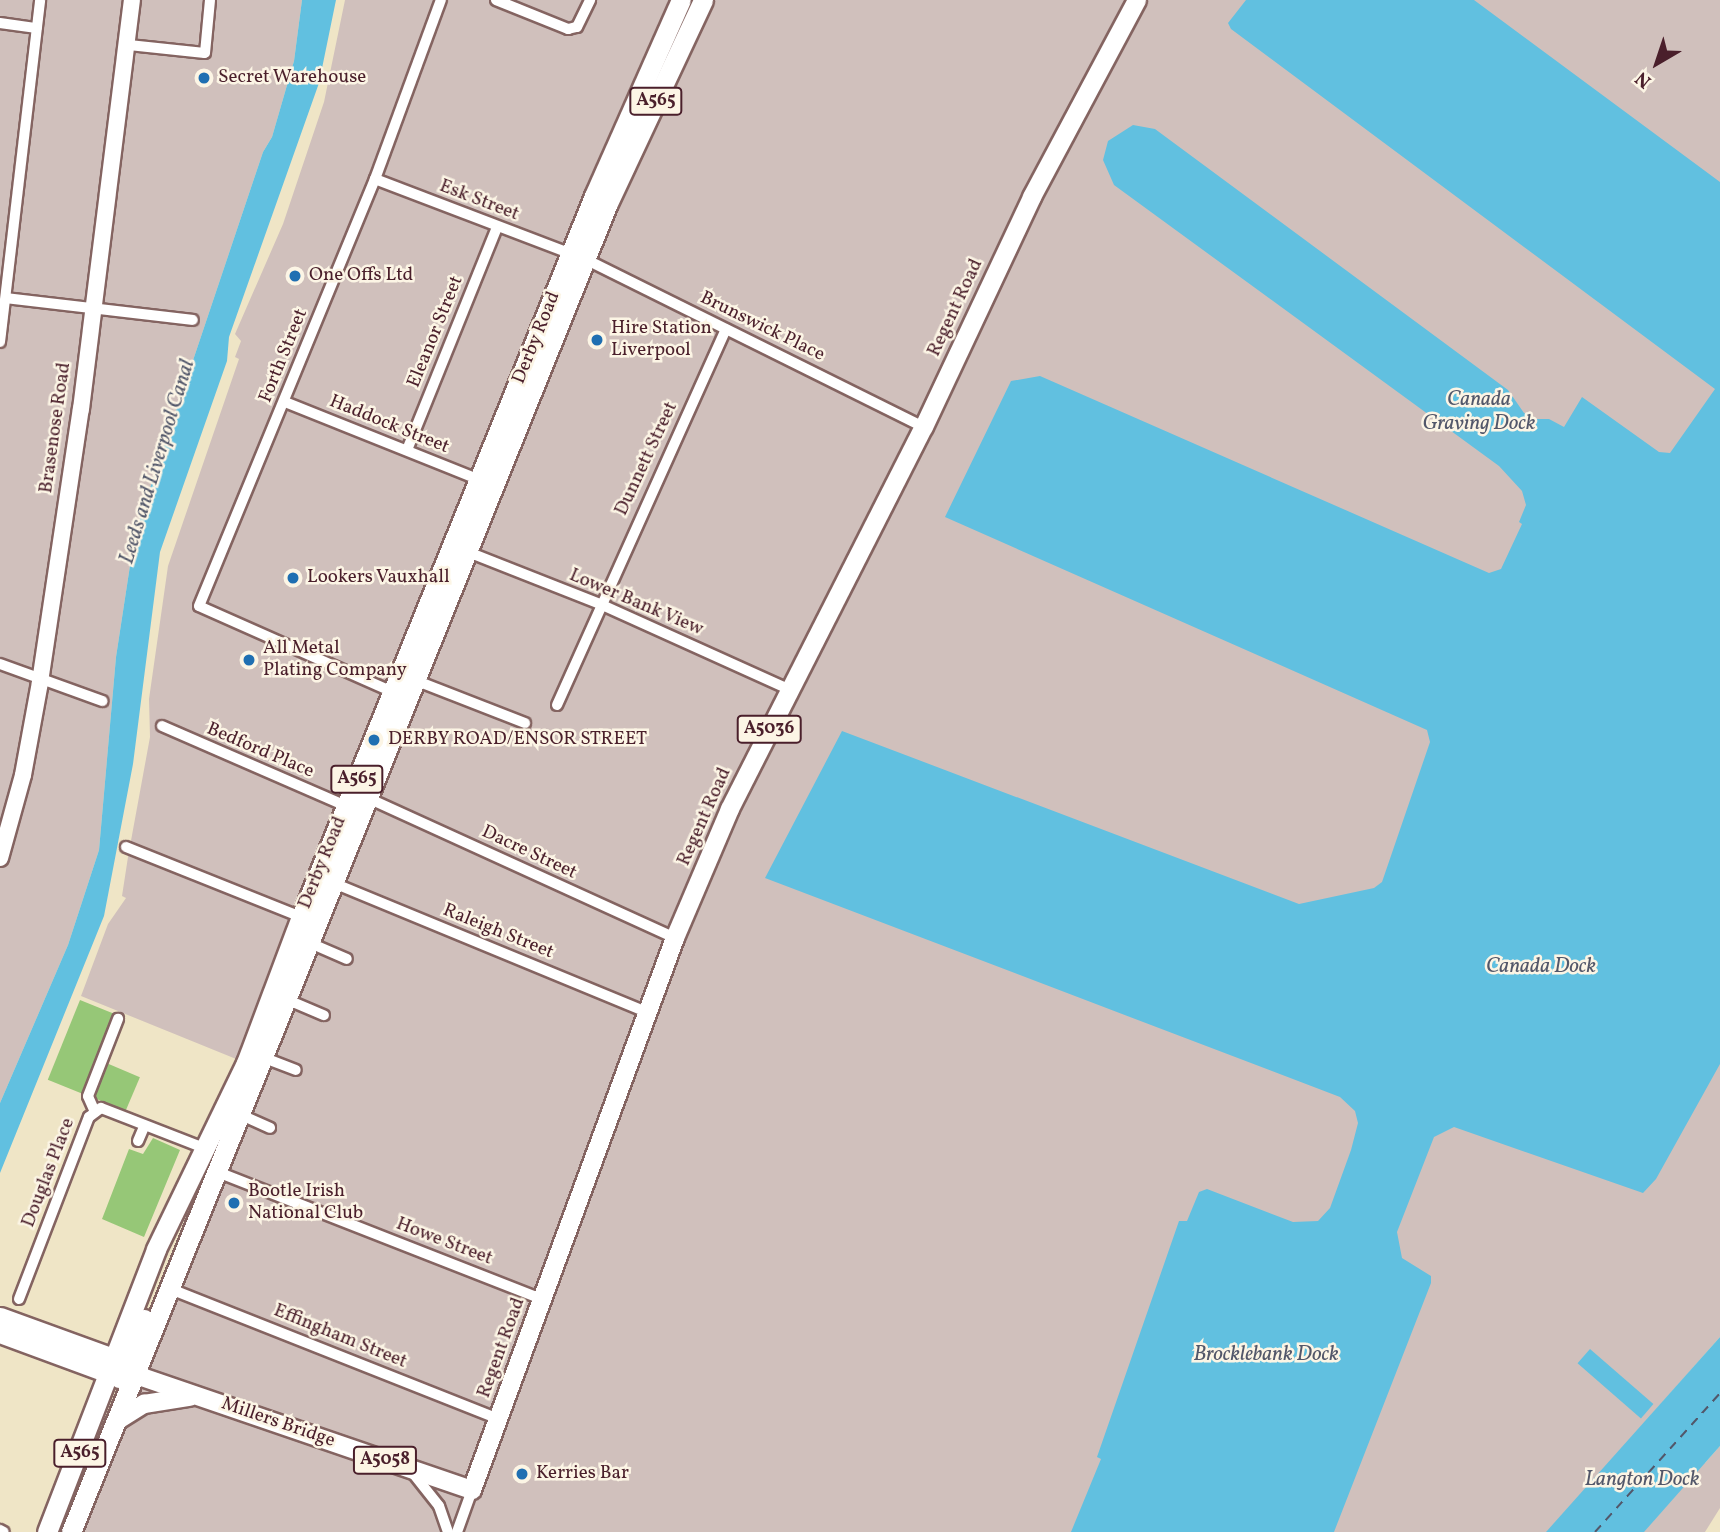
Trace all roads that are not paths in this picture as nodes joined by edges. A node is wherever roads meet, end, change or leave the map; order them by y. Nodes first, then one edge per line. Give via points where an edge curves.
1 (40, 0) edge
2 (132, 0) edge
3 (210, 0) edge
4 (441, 0) edge
5 (496, 0) edge
6 (590, 0) edge
7 (681, 0) edge
8 (703, 0) edge
9 (1137, 0) edge
10 (0, 23) edge
11 (37, 28) junction
12 (129, 45) junction
13 (376, 179) junction
14 (497, 227) junction
15 (578, 256) junction
16 (6, 298) junction
17 (93, 309) junction
18 (193, 320) dead end
19 (726, 329) junction
20 (0, 342) edge
21 (285, 402) junction
22 (924, 427) junction
23 (407, 450) junction
24 (480, 480) junction
25 (468, 552) junction
26 (600, 604) junction
27 (0, 664) edge
28 (416, 681) junction
29 (40, 682) junction
30 (788, 690) junction
31 (395, 693) junction
32 (103, 701) dead end
33 (557, 705) dead end
34 (525, 723) dead end
35 (162, 726) dead end
36 (370, 799) junction
37 (346, 806) junction
38 (126, 847) dead end
39 (0, 858) edge
40 (336, 884) junction
41 (301, 917) junction
42 (675, 938) junction
43 (310, 943) junction
44 (347, 958) dead end
45 (288, 1000) junction
46 (647, 1012) junction
47 (324, 1014) dead end
48 (118, 1019) dead end
49 (262, 1057) junction
50 (296, 1070) dead end
51 (95, 1112) junction
52 (239, 1114) junction
53 (144, 1127) junction
54 (270, 1128) dead end
55 (138, 1140) dead end
56 (204, 1148) junction
57 (215, 1171) junction
58 (168, 1288) junction
59 (19, 1299) dead end
60 (542, 1299) junction
61 (0, 1317) edge
62 (0, 1333) edge
63 (120, 1369) junction
64 (200, 1396) junction
65 (499, 1419) junction
66 (118, 1420) junction
67 (408, 1467) junction
68 (472, 1489) junction
69 (47, 1532) edge
70 (71, 1532) edge
71 (449, 1532) edge
72 (457, 1532) edge

1 - 11 street
2 - 12 main road, Brasenose Road
3 - 12 street via 205,53
4 - 13 street, Forth Street
5 - 6 street via 568,29 577,27
7 - 15 highway, Derby Road / A565
8 - 15 highway, Derby Road / A565
9 - 22 main road, Regent Road / A5036 via 1027,209
10 - 11 street
11 - 16 street
12 - 17 main road, Brasenose Road
13 - 14 street, Esk Street
13 - 21 street, Forth Street
14 - 15 street, Esk Street
14 - 23 street, Eleanor Street
15 - 19 street, Brunswick Place
15 - 24 highway, Derby Road / A565
15 - 25 highway, Derby Road / A565
16 - 17 street
16 - 20 street
17 - 18 street
17 - 29 main road, Brasenose Road
19 - 22 street, Brunswick Place
19 - 26 street, Dunnett Street
21 - 23 street, Haddock Street
21 - 31 street, Forth Street via 199,606
22 - 30 main road, Regent Road / A5036
23 - 24 street, Haddock Street
24 - 31 highway, Derby Road / A565
25 - 26 street, Lower Bank View
25 - 28 highway, Derby Road / A565
26 - 30 street, Lower Bank View
26 - 33 street, Dunnett Street
27 - 29 street
28 - 34 street
28 - 36 highway, Derby Road / A565
29 - 32 street
29 - 39 main road, Brasenose Road via 23,775
30 - 42 main road, Regent Road / A5036
31 - 37 highway, Derby Road / A565
35 - 37 street, Bedford Place
36 - 40 highway, Derby Road / A565
36 - 42 street, Dacre Street
37 - 41 highway, Derby Road / A565
38 - 41 street
40 - 43 highway, Derby Road / A565
40 - 46 street, Raleigh Street
41 - 56 highway, Derby Road / A565 via 246,1063
42 - 46 main road, Regent Road / A5036
43 - 44 street
43 - 45 highway, Derby Road / A565
45 - 47 street
45 - 49 highway, Derby Road / A565
46 - 60 main road, Regent Road / A5036
48 - 51 street via 88,1096
49 - 50 street
49 - 52 highway, Derby Road / A565
51 - 53 street, Douglas Place via 101,1108
51 - 59 street, Douglas Place via 89,1116
52 - 54 street
52 - 57 highway, Derby Road / A565
53 - 55 street
53 - 56 street, Douglas Place
56 - 63 highway, Derby Road / A565 via 156,1249
57 - 58 highway, Derby Road / A565
57 - 60 street, Howe Street
58 - 63 highway, Derby Road / A565
58 - 65 street, Effingham Street
60 - 65 main road, Regent Road / A5036
61 - 63 highway, Millers Bridge / A5058
62 - 63 highway, Millers Bridge / A5058
63 - 64 main road, Millers Bridge / A5058
63 - 66 highway, Derby Road / A565
63 - 69 highway, Derby Road / A565
64 - 66 main road via 144,1404
64 - 67 main road, Millers Bridge / A5058
65 - 68 main road, Regent Road / A5036
66 - 70 highway, Derby Road / A565
67 - 68 main road, Millers Bridge / A5058
67 - 71 street via 439,1506
68 - 72 street, Regent Road

